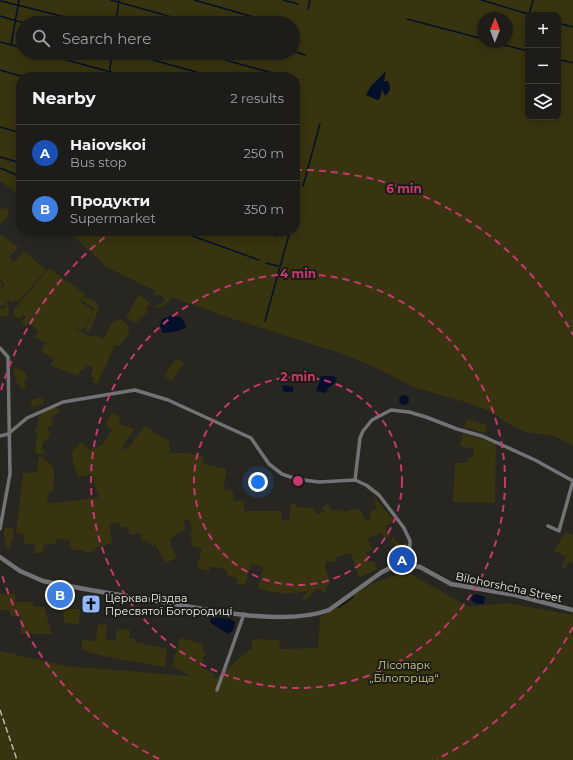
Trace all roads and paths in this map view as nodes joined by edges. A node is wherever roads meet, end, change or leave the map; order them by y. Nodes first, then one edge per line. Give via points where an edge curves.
1 (0, 348) edge
2 (8, 434) junction
3 (0, 436) edge
4 (355, 480) junction
5 (548, 526) dead end
6 (0, 529) edge
7 (0, 557) edge
8 (410, 564) junction
9 (573, 610) edge
10 (244, 614) junction
11 (217, 690) dead end

1 - 2 street via 8,358
2 - 3 street
2 - 4 street via 27,418 63,402 135,390 168,400 251,438 269,464 282,474 319,482
2 - 6 street via 10,474
4 - 5 street via 360,438 372,420 391,410 426,416 500,443 573,481 559,531
4 - 8 street via 380,495 404,528 410,541
7 - 10 street via 20,571 43,581
8 - 9 street, Bilohorshcha Street via 451,584 515,595
8 - 10 street via 396,565 385,570 329,610 320,613 300,616
10 - 11 street

